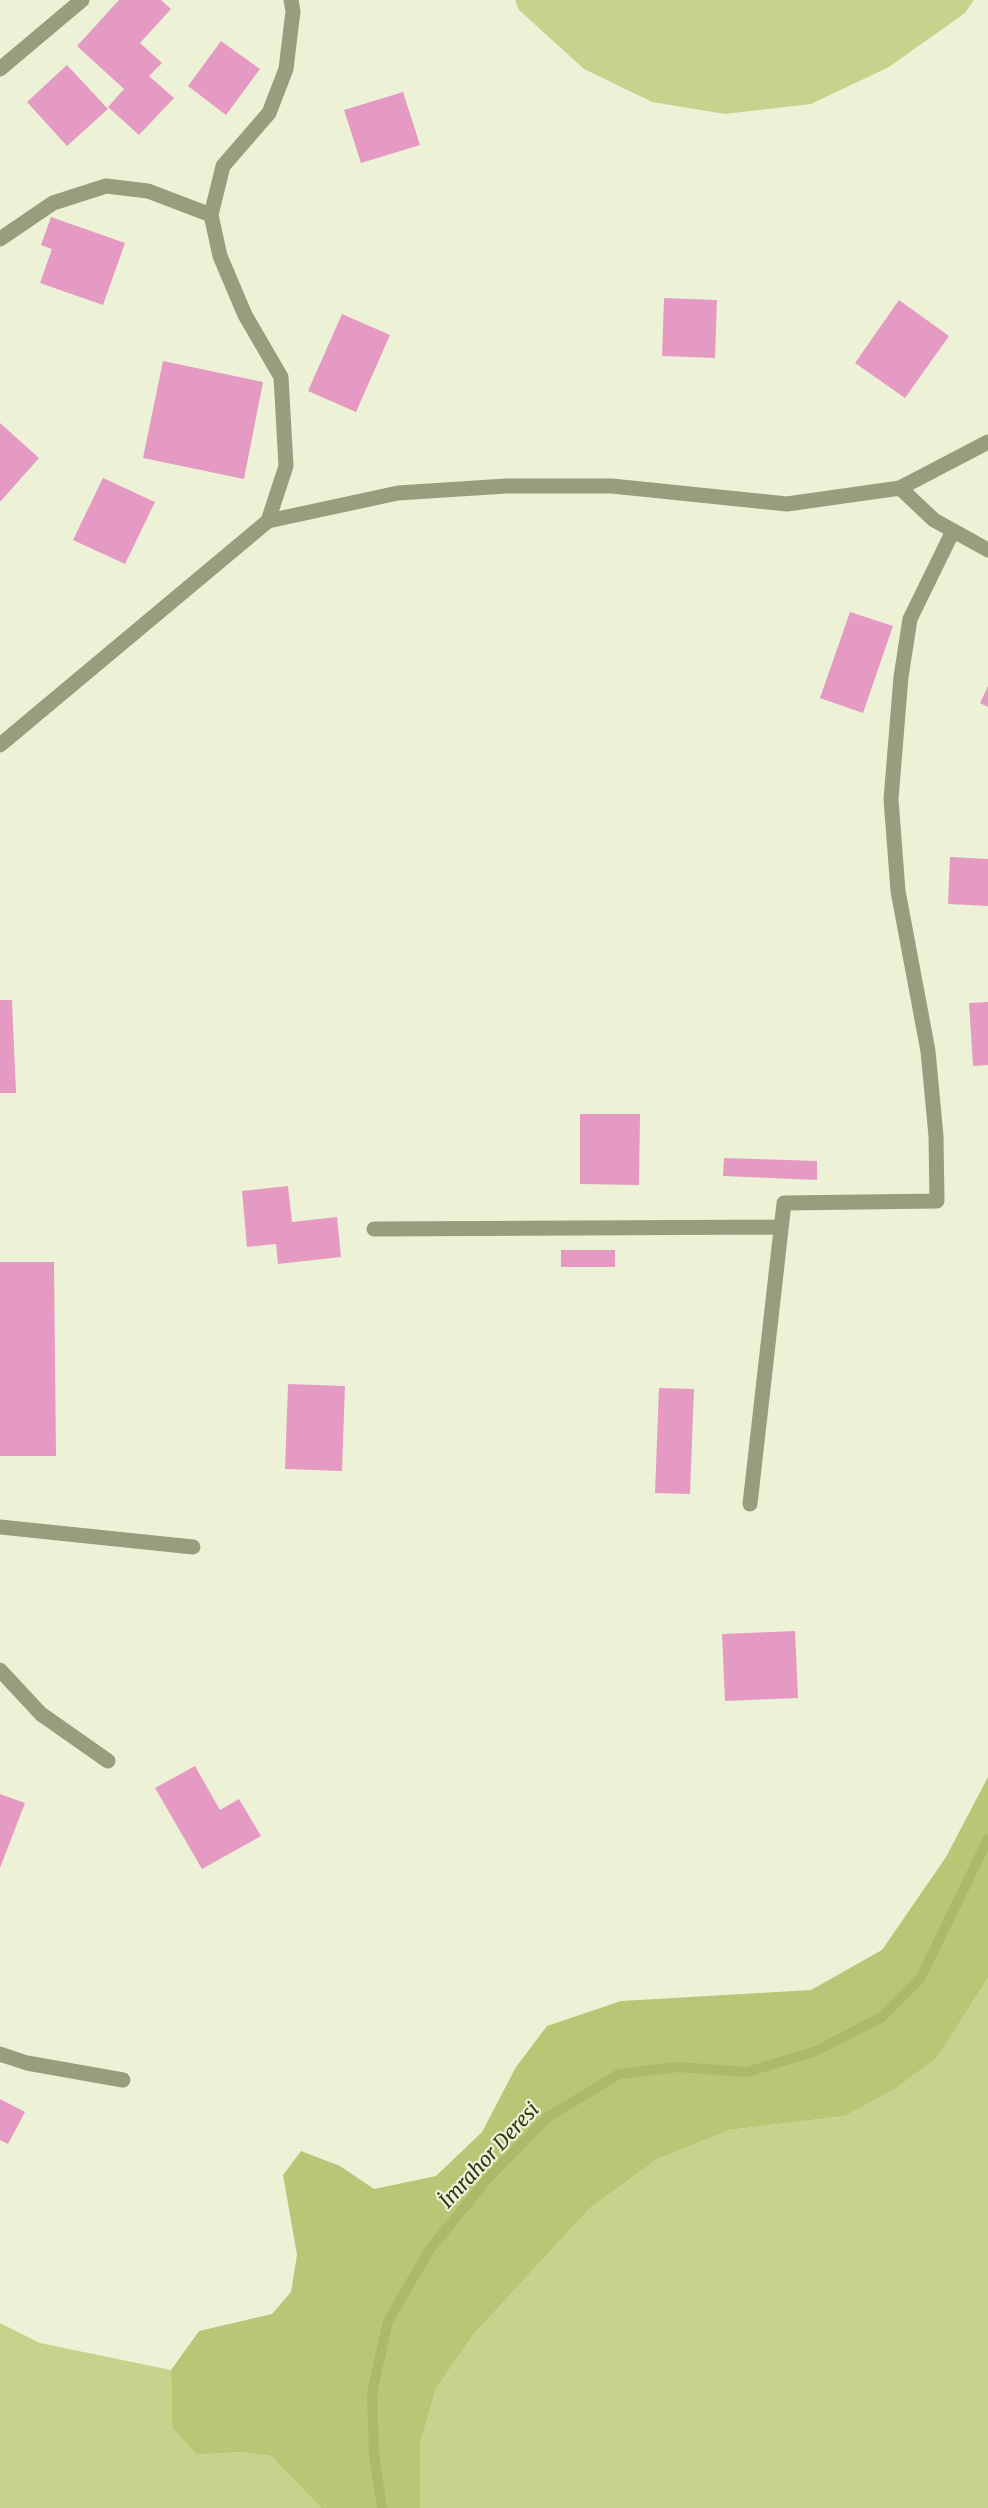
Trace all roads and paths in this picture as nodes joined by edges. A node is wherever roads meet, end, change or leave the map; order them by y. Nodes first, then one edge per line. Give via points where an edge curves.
1 (82, 0) edge
2 (291, 0) edge
3 (0, 69) edge
4 (211, 215) junction
5 (0, 239) edge
6 (988, 442) edge
7 (900, 488) junction
8 (268, 521) junction
9 (953, 531) junction
10 (988, 550) edge
11 (0, 745) edge
12 (781, 1227) junction
13 (374, 1229) dead end
14 (750, 1504) dead end
15 (0, 1527) edge
16 (193, 1547) dead end
17 (0, 1670) edge
18 (108, 1761) dead end
19 (0, 2054) edge
20 (123, 2080) dead end

1 - 3 street
2 - 4 street via 294,11 286,69 269,113 223,166
4 - 5 street via 148,191 106,186 53,202
4 - 8 street via 220,256 245,315 281,377 286,466
6 - 7 street
7 - 8 street via 787,504 612,486 506,486 398,493
7 - 9 street via 934,520
8 - 11 street
9 - 10 street
9 - 12 street via 910,619 891,799 898,891 928,1051 937,1201 783,1203
12 - 13 street
12 - 14 street
15 - 16 street
17 - 18 street via 41,1714
19 - 20 street via 27,2063

